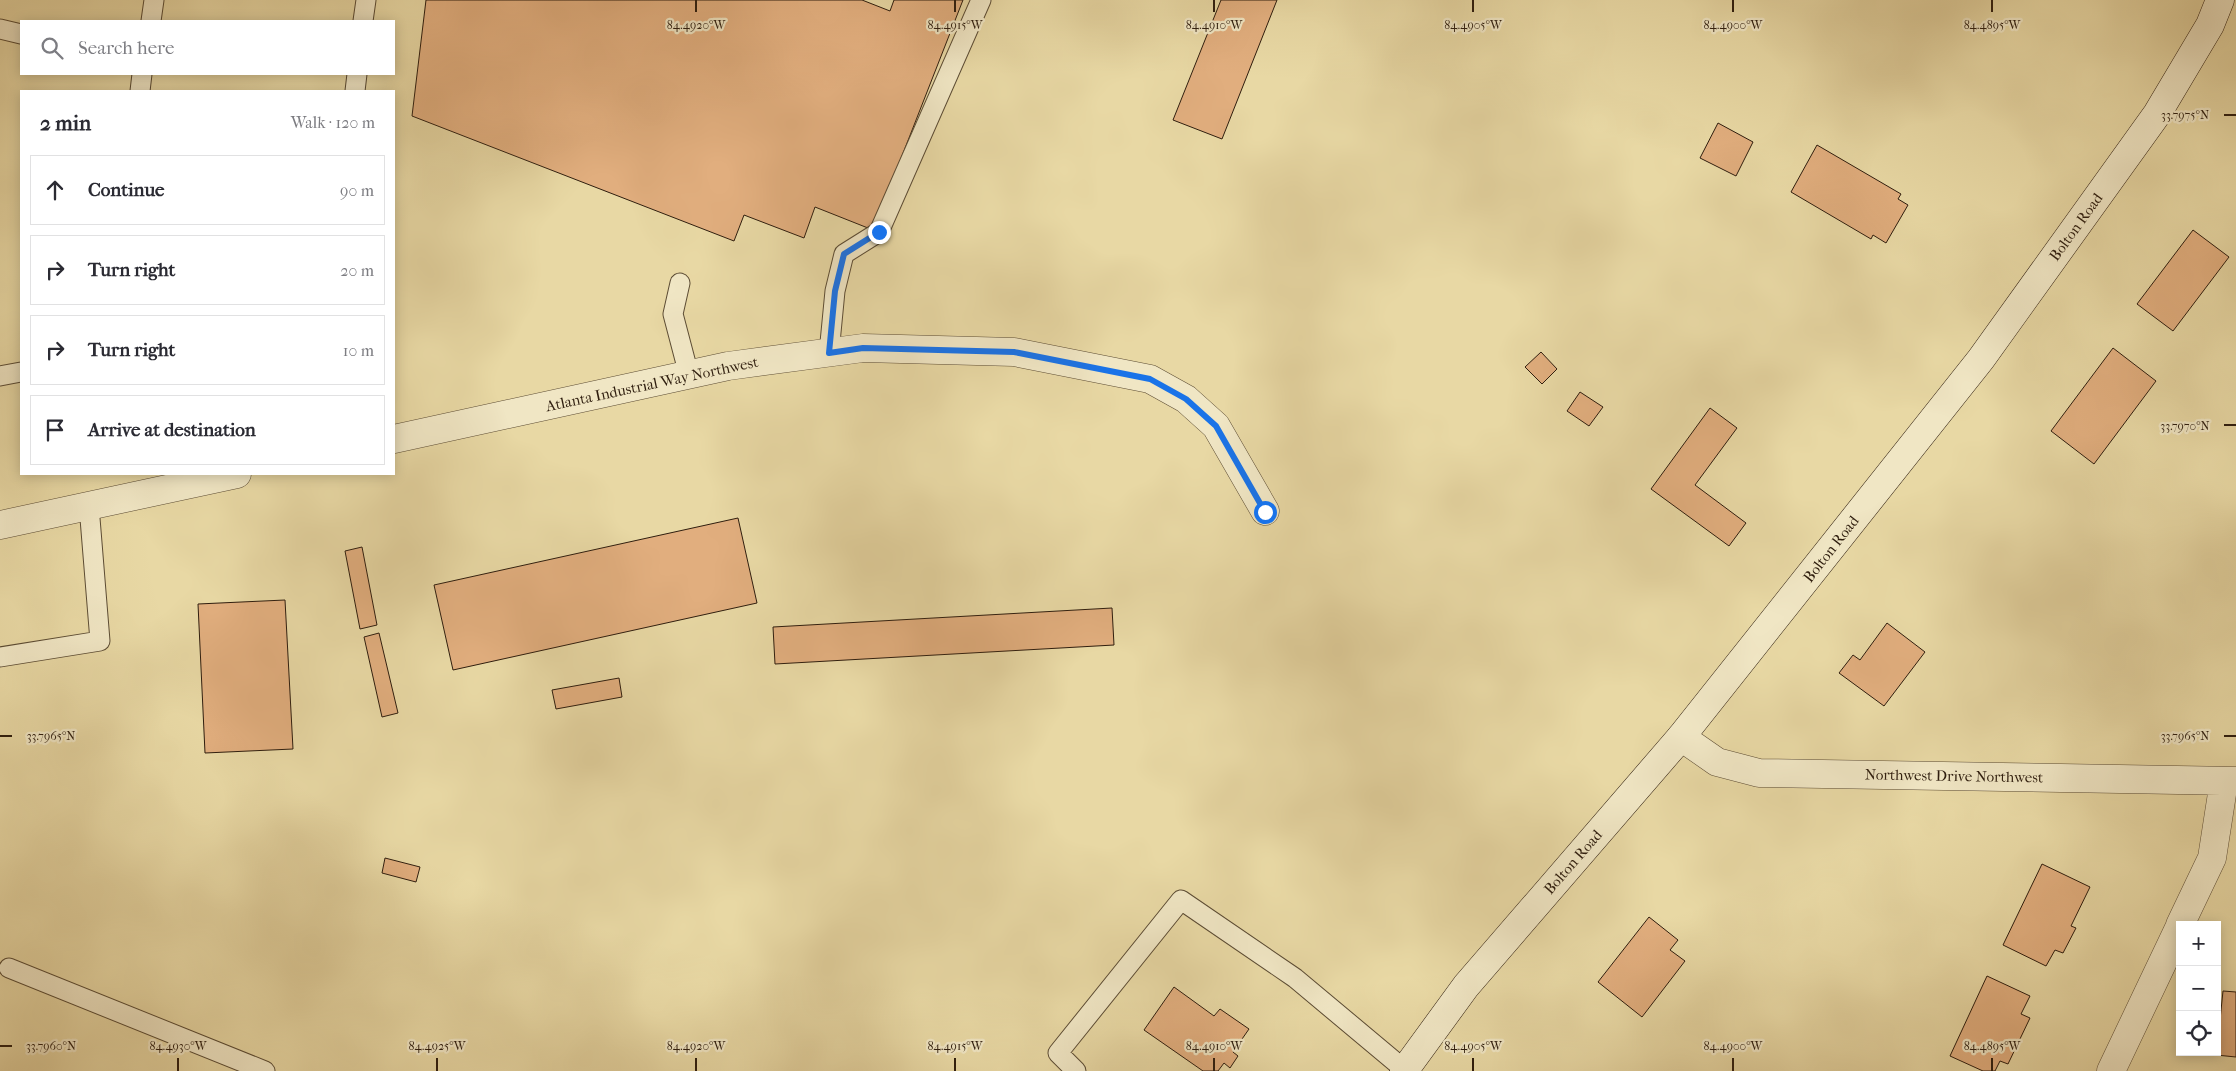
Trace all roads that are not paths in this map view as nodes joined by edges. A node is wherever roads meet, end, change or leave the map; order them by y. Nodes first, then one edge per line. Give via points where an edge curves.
1 (154, 0) edge
2 (366, 0) edge
3 (981, 0) edge
4 (2220, 0) edge
5 (151, 20) edge
6 (363, 20) edge
7 (0, 30) edge
8 (20, 34) edge
9 (142, 75) edge
10 (357, 75) edge
11 (140, 90) edge
12 (355, 90) edge
13 (680, 283) dead end
14 (829, 353) junction
15 (20, 372) edge
16 (688, 375) junction
17 (0, 376) edge
18 (395, 440) edge
19 (232, 475) edge
20 (88, 506) junction
21 (1265, 512) dead end
22 (0, 525) edge
23 (0, 658) edge
24 (1681, 737) junction
25 (2230, 781) edge
26 (2182, 921) edge
27 (2176, 933) edge
28 (9, 968) dead end
29 (1404, 1070) edge
30 (265, 1071) edge
31 (1076, 1071) edge
32 (2111, 1071) edge

1 - 5 lane
2 - 6 lane
3 - 14 lane via 879,232 844,254 835,291
4 - 24 street, Bolton Road via 2210,25 2157,114 1981,359
7 - 8 lane
9 - 11 lane
10 - 12 lane
13 - 16 lane via 674,314
14 - 16 street, Atlanta Industrial Way Northwest via 728,366
14 - 21 street, Atlanta Industrial Way Northwest via 863,348 1014,352 1150,379 1186,399 1216,426
15 - 17 lane
16 - 18 street, Atlanta Industrial Way Northwest
19 - 20 street
20 - 22 street
20 - 23 lane via 100,640
24 - 25 street, Northwest Drive Northwest via 1717,762 1760,773
24 - 29 street, Bolton Road via 1466,986
25 - 26 street via 2212,858
27 - 32 street
28 - 30 lane
29 - 31 lane via 1295,978 1181,900 1058,1053

